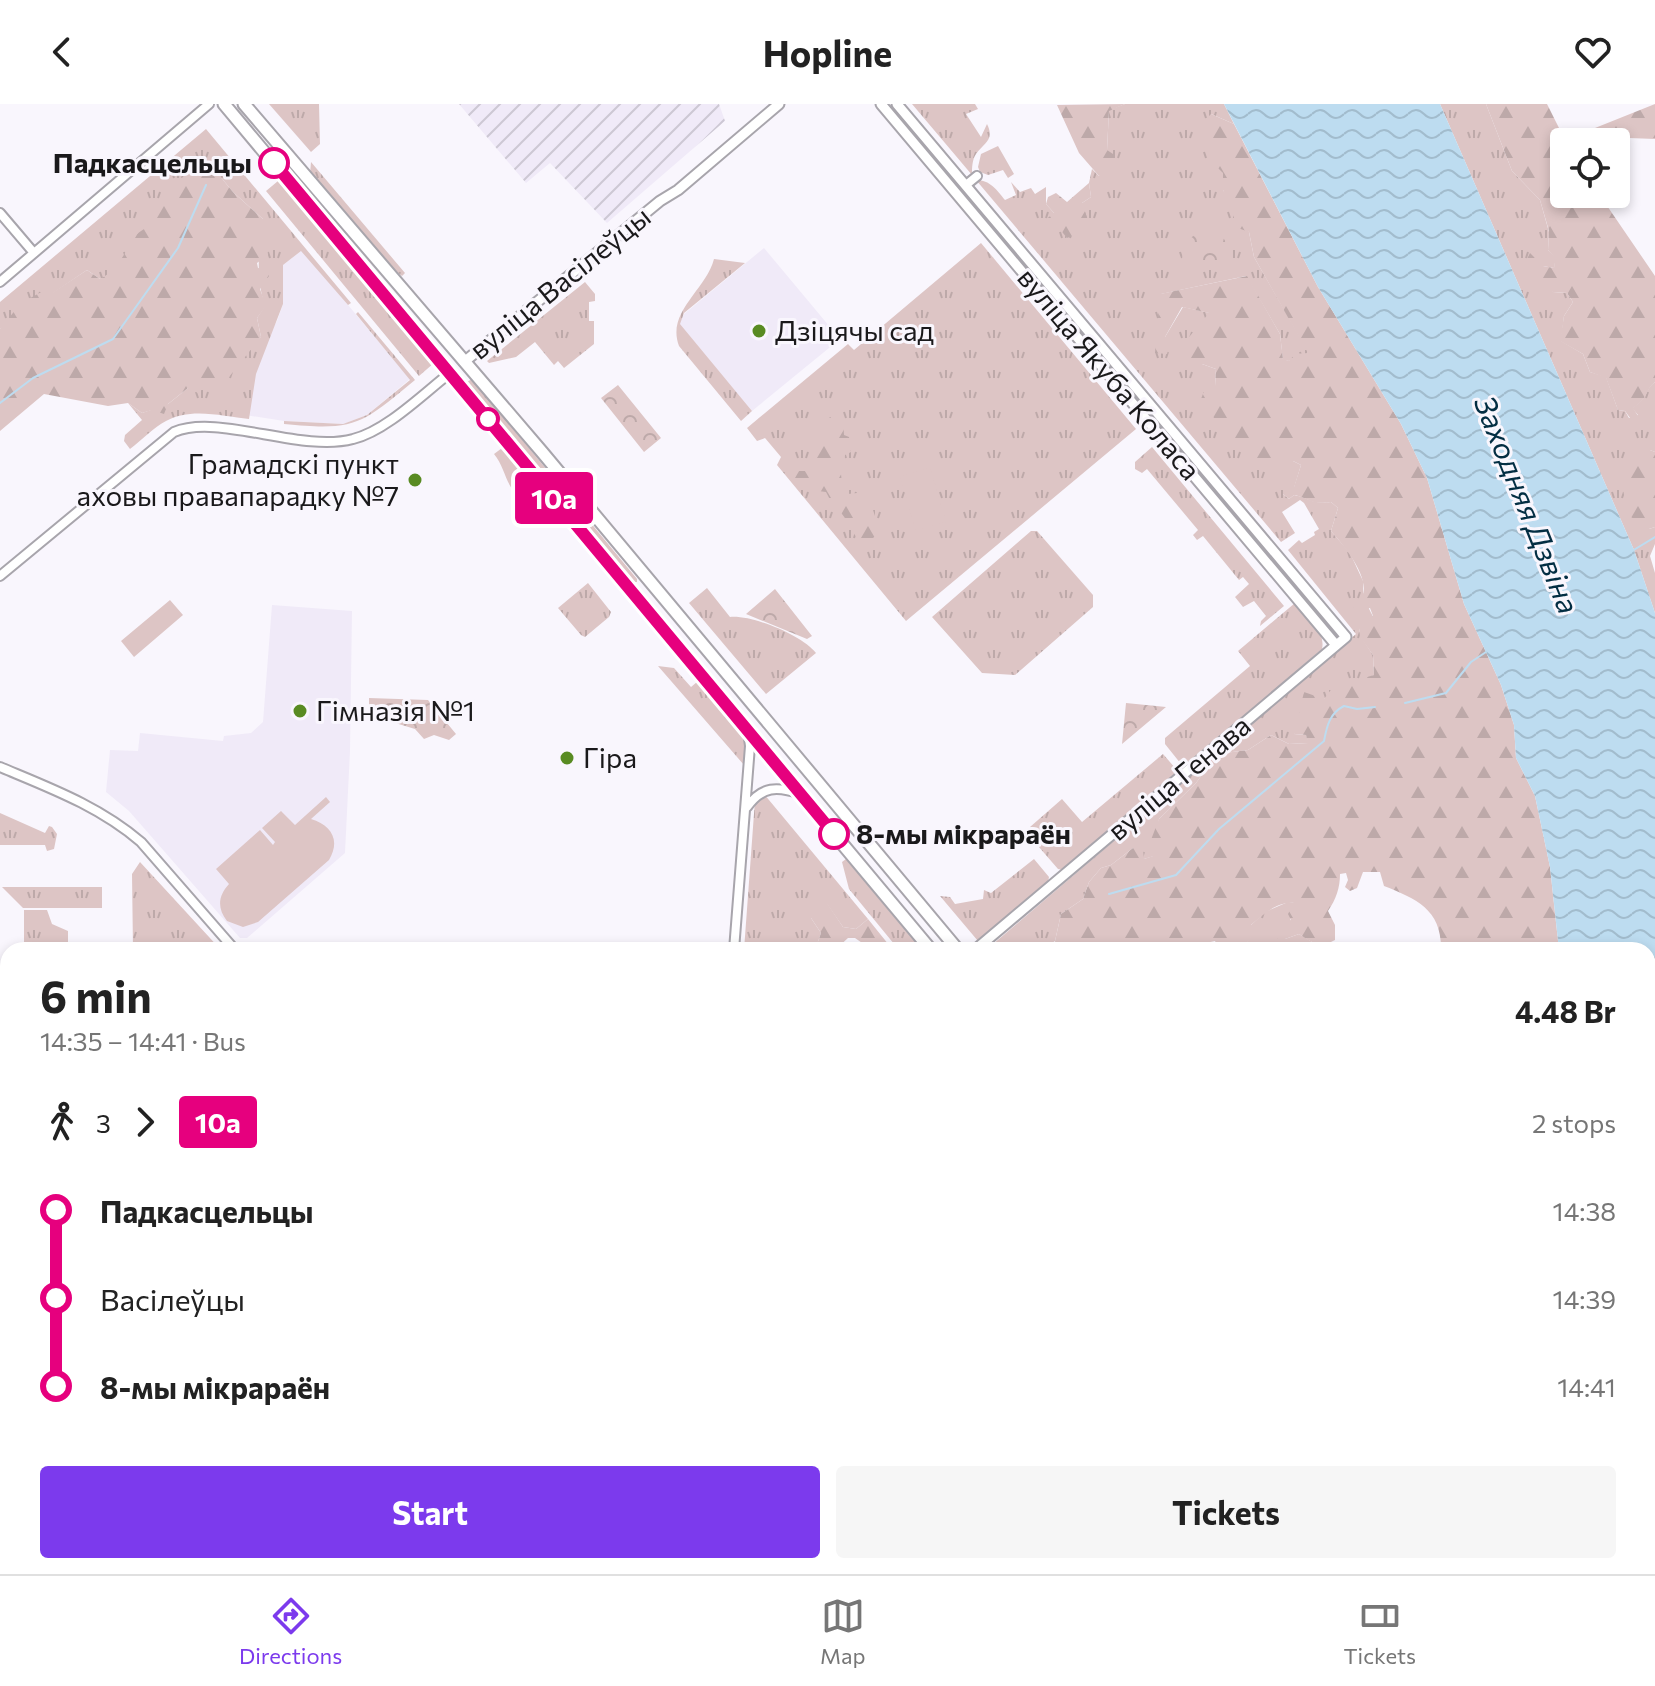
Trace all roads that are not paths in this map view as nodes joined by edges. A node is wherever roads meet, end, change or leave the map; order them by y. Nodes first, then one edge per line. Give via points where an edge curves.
1 (209, 104) edge
2 (224, 104) edge
3 (244, 104) edge
4 (779, 104) edge
5 (881, 104) edge
6 (897, 104) edge
7 (299, 168) junction
8 (977, 176) dead end
9 (287, 178) junction
10 (966, 185) junction
11 (976, 198) junction
12 (967, 205) junction
13 (0, 213) edge
14 (34, 253) junction
15 (0, 282) edge
16 (1100, 344) junction
17 (1090, 352) junction
18 (464, 362) junction
19 (450, 373) junction
20 (1230, 499) junction
21 (1221, 507) junction
22 (0, 576) edge
23 (1346, 637) joint
24 (1336, 645) junction
25 (748, 730) junction
26 (0, 767) edge
27 (801, 794) junction
28 (746, 808) junction
29 (228, 942) edge
30 (735, 942) edge
31 (924, 942) edge
32 (951, 942) edge
33 (984, 942) edge

1 - 14 street
2 - 9 main road
3 - 7 main road
4 - 18 street, вуліца Васілеўцы
5 - 12 street, вуліца Якуба Коласа
6 - 10 street, вуліца Якуба Коласа
7 - 9 main road
7 - 18 main road
8 - 10 street
9 - 19 main road
10 - 11 street, вуліца Якуба Коласа
11 - 12 street
11 - 16 street, вуліца Якуба Коласа
12 - 17 street, вуліца Якуба Коласа
13 - 14 street
14 - 15 street
16 - 17 street
16 - 20 street, вуліца Якуба Коласа
17 - 21 street, вуліца Якуба Коласа
18 - 19 main road, вуліца Васілеўцы
18 - 32 main road
19 - 22 street, вуліца Васілеўцы via 356,439 330,443 199,427 174,432
19 - 25 main road
20 - 21 street
20 - 23 street, вуліца Якуба Коласа
21 - 24 street, вуліца Якуба Коласа
23 - 24 street, вуліца Генава
24 - 33 street, вуліца Генава
25 - 27 main road
25 - 28 street
26 - 29 street via 74,798 124,828
27 - 28 street via 773,788 754,797
27 - 31 main road
28 - 30 street

